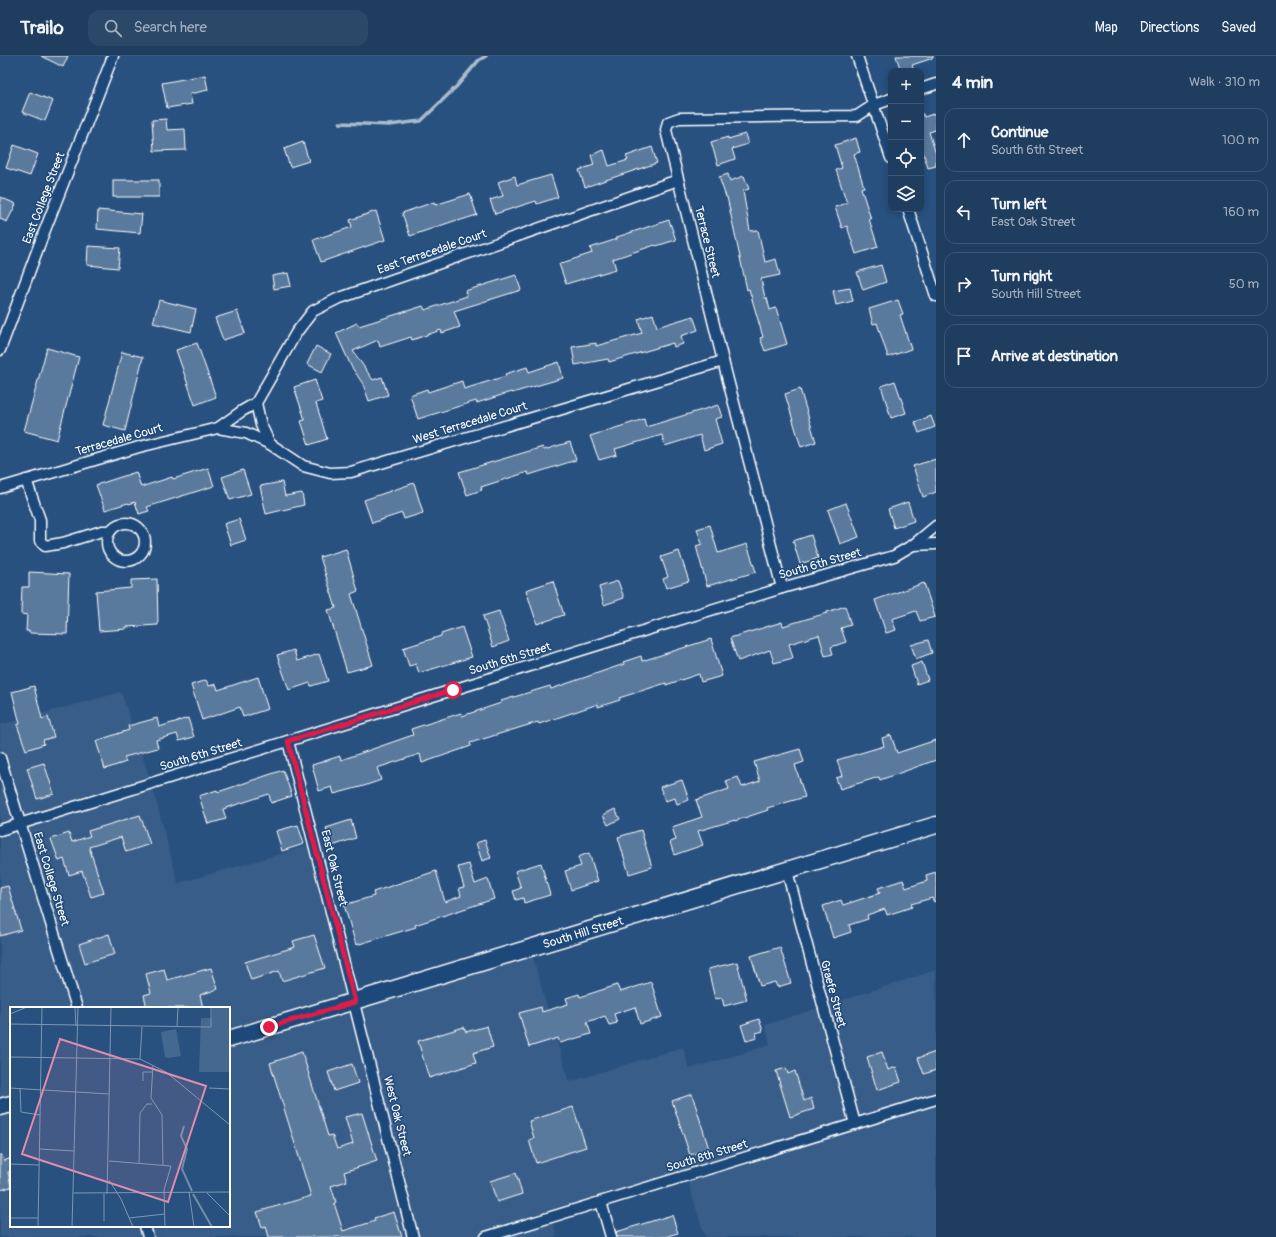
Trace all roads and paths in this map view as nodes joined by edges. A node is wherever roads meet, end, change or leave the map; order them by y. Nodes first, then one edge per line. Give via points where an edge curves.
1 (113, 56) edge
2 (857, 56) edge
3 (936, 84) edge
4 (924, 88) edge
5 (888, 100) edge
6 (874, 105) junction
7 (888, 149) edge
8 (678, 180) junction
9 (909, 212) edge
10 (936, 296) edge
11 (0, 350) edge
12 (723, 361) junction
13 (256, 403) junction
14 (218, 428) junction
15 (270, 444) junction
16 (26, 480) junction
17 (0, 488) edge
18 (936, 526) edge
19 (110, 531) dead end
20 (936, 544) edge
21 (913, 545) junction
22 (782, 588) junction
23 (288, 741) junction
24 (0, 758) edge
25 (20, 824) junction
26 (936, 825) edge
27 (0, 830) edge
28 (786, 870) junction
29 (355, 1002) junction
30 (77, 1007) edge
31 (230, 1039) edge
32 (936, 1099) edge
33 (10, 1104) edge
34 (0, 1107) edge
35 (854, 1124) junction
36 (601, 1202) junction
37 (145, 1227) edge
38 (148, 1237) edge
39 (413, 1237) edge
40 (486, 1237) edge
41 (611, 1237) edge

1 - 11 street, East College Street
2 - 6 street
3 - 4 street
5 - 6 street, Terrace Street
6 - 7 street
6 - 8 street, Terrace Street via 856,116 679,118 668,122 666,130
8 - 12 street, Terrace Street
8 - 13 street, East Terracedale Court via 337,299 313,311 296,333
9 - 10 street
12 - 15 street, West Terracedale Court via 351,472 330,473 303,466
12 - 22 street, Terrace Street
13 - 14 street, Terracedale Court
13 - 15 street via 261,425
14 - 15 street, West Terracedale Court via 246,433
14 - 16 street, Terracedale Court via 139,447
16 - 17 street, Terracedale Court
16 - 19 street via 40,520 40,541 45,546
18 - 21 street
20 - 21 street, South 6th Street
21 - 22 street, South 6th Street via 894,556
22 - 23 street, South 6th Street
23 - 25 street, South 6th Street
23 - 29 street, East Oak Street
24 - 25 street, East College Street
25 - 27 street, South 6th Street
25 - 30 street, East College Street
26 - 28 main road, South Hill Street
28 - 29 main road, South Hill Street
28 - 35 street, Graefe Street
29 - 31 main road, South Hill Street
29 - 39 street, West Oak Street
32 - 35 street, South 8th Street
33 - 34 main road
35 - 36 street, South 8th Street
36 - 40 street, South 8th Street
36 - 41 street
37 - 38 street

